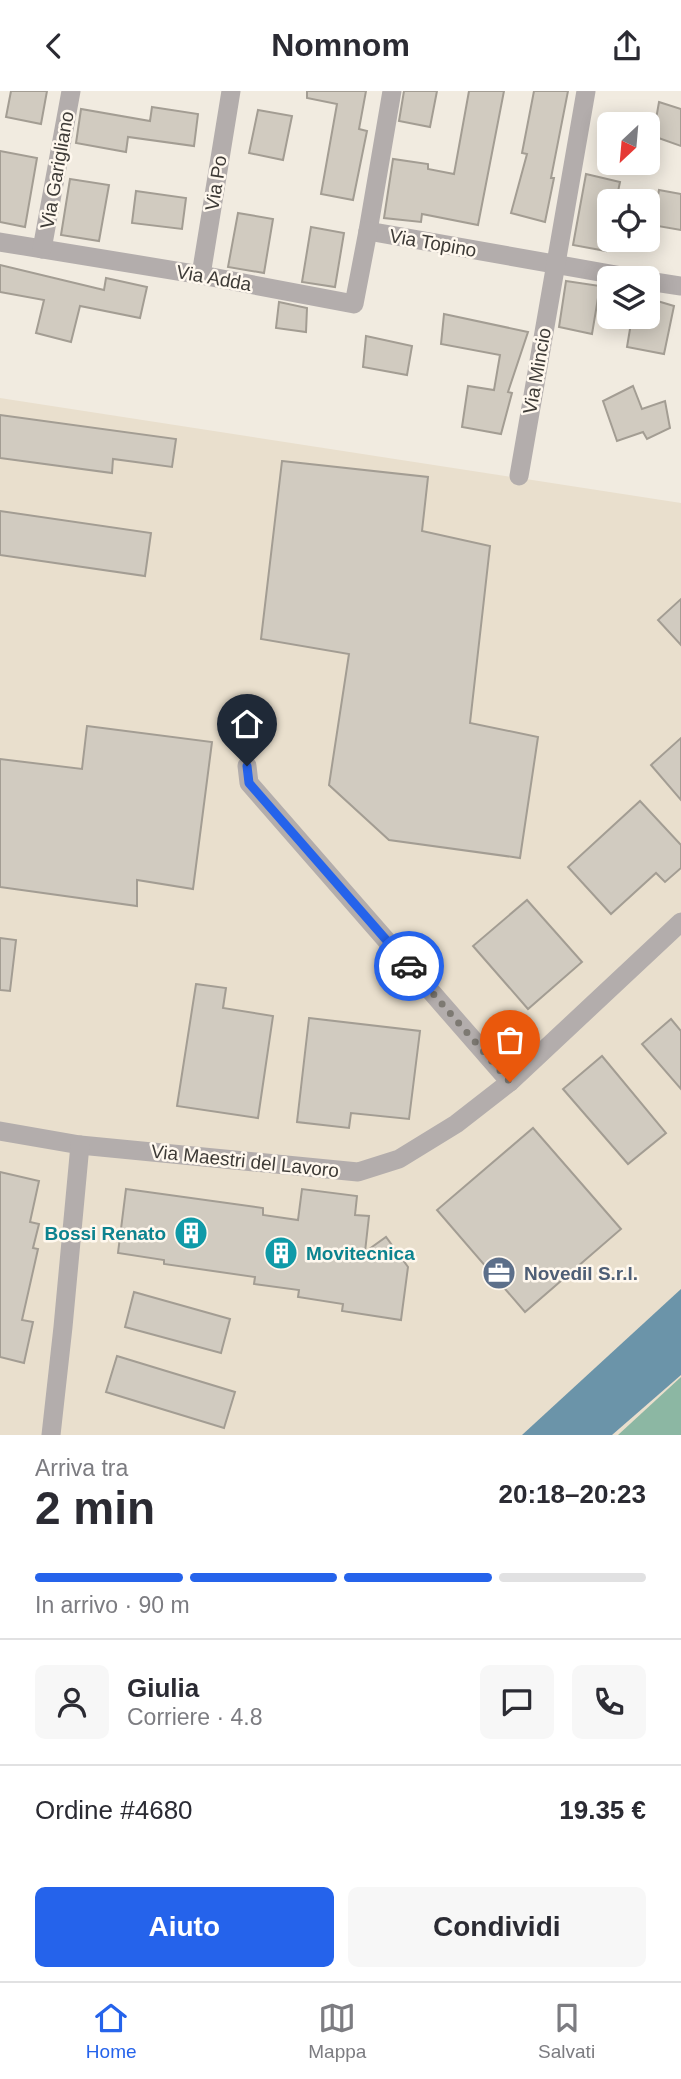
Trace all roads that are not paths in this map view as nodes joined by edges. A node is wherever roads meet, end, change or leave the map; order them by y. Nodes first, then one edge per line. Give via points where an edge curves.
1 (71, 91) edge
2 (231, 91) edge
3 (392, 91) edge
4 (586, 91) edge
5 (368, 231) junction
6 (0, 242) edge
7 (43, 249) junction
8 (555, 266) junction
9 (597, 272) edge
10 (201, 275) junction
11 (660, 283) edge
12 (681, 286) edge
13 (519, 476) dead end
14 (247, 766) dead end
15 (681, 922) edge
16 (510, 1082) junction
17 (0, 1131) edge
18 (80, 1145) junction
19 (51, 1435) edge

1 - 7 street, Via Garigliano
2 - 10 street, Via Po
3 - 5 street, Via Topino
4 - 8 street, Via Mincio
5 - 8 street, Via Topino
5 - 10 street, Via Adda via 354,304
6 - 7 street, Via Adda
7 - 10 street, Via Adda
8 - 9 street
8 - 13 street, Via Mincio
11 - 12 street
14 - 16 street via 249,783
15 - 16 street, Via Maestri del Lavoro
16 - 18 street, Via Maestri del Lavoro via 456,1124 399,1159 358,1172
17 - 18 street, Via Maestri del Lavoro
18 - 19 street

